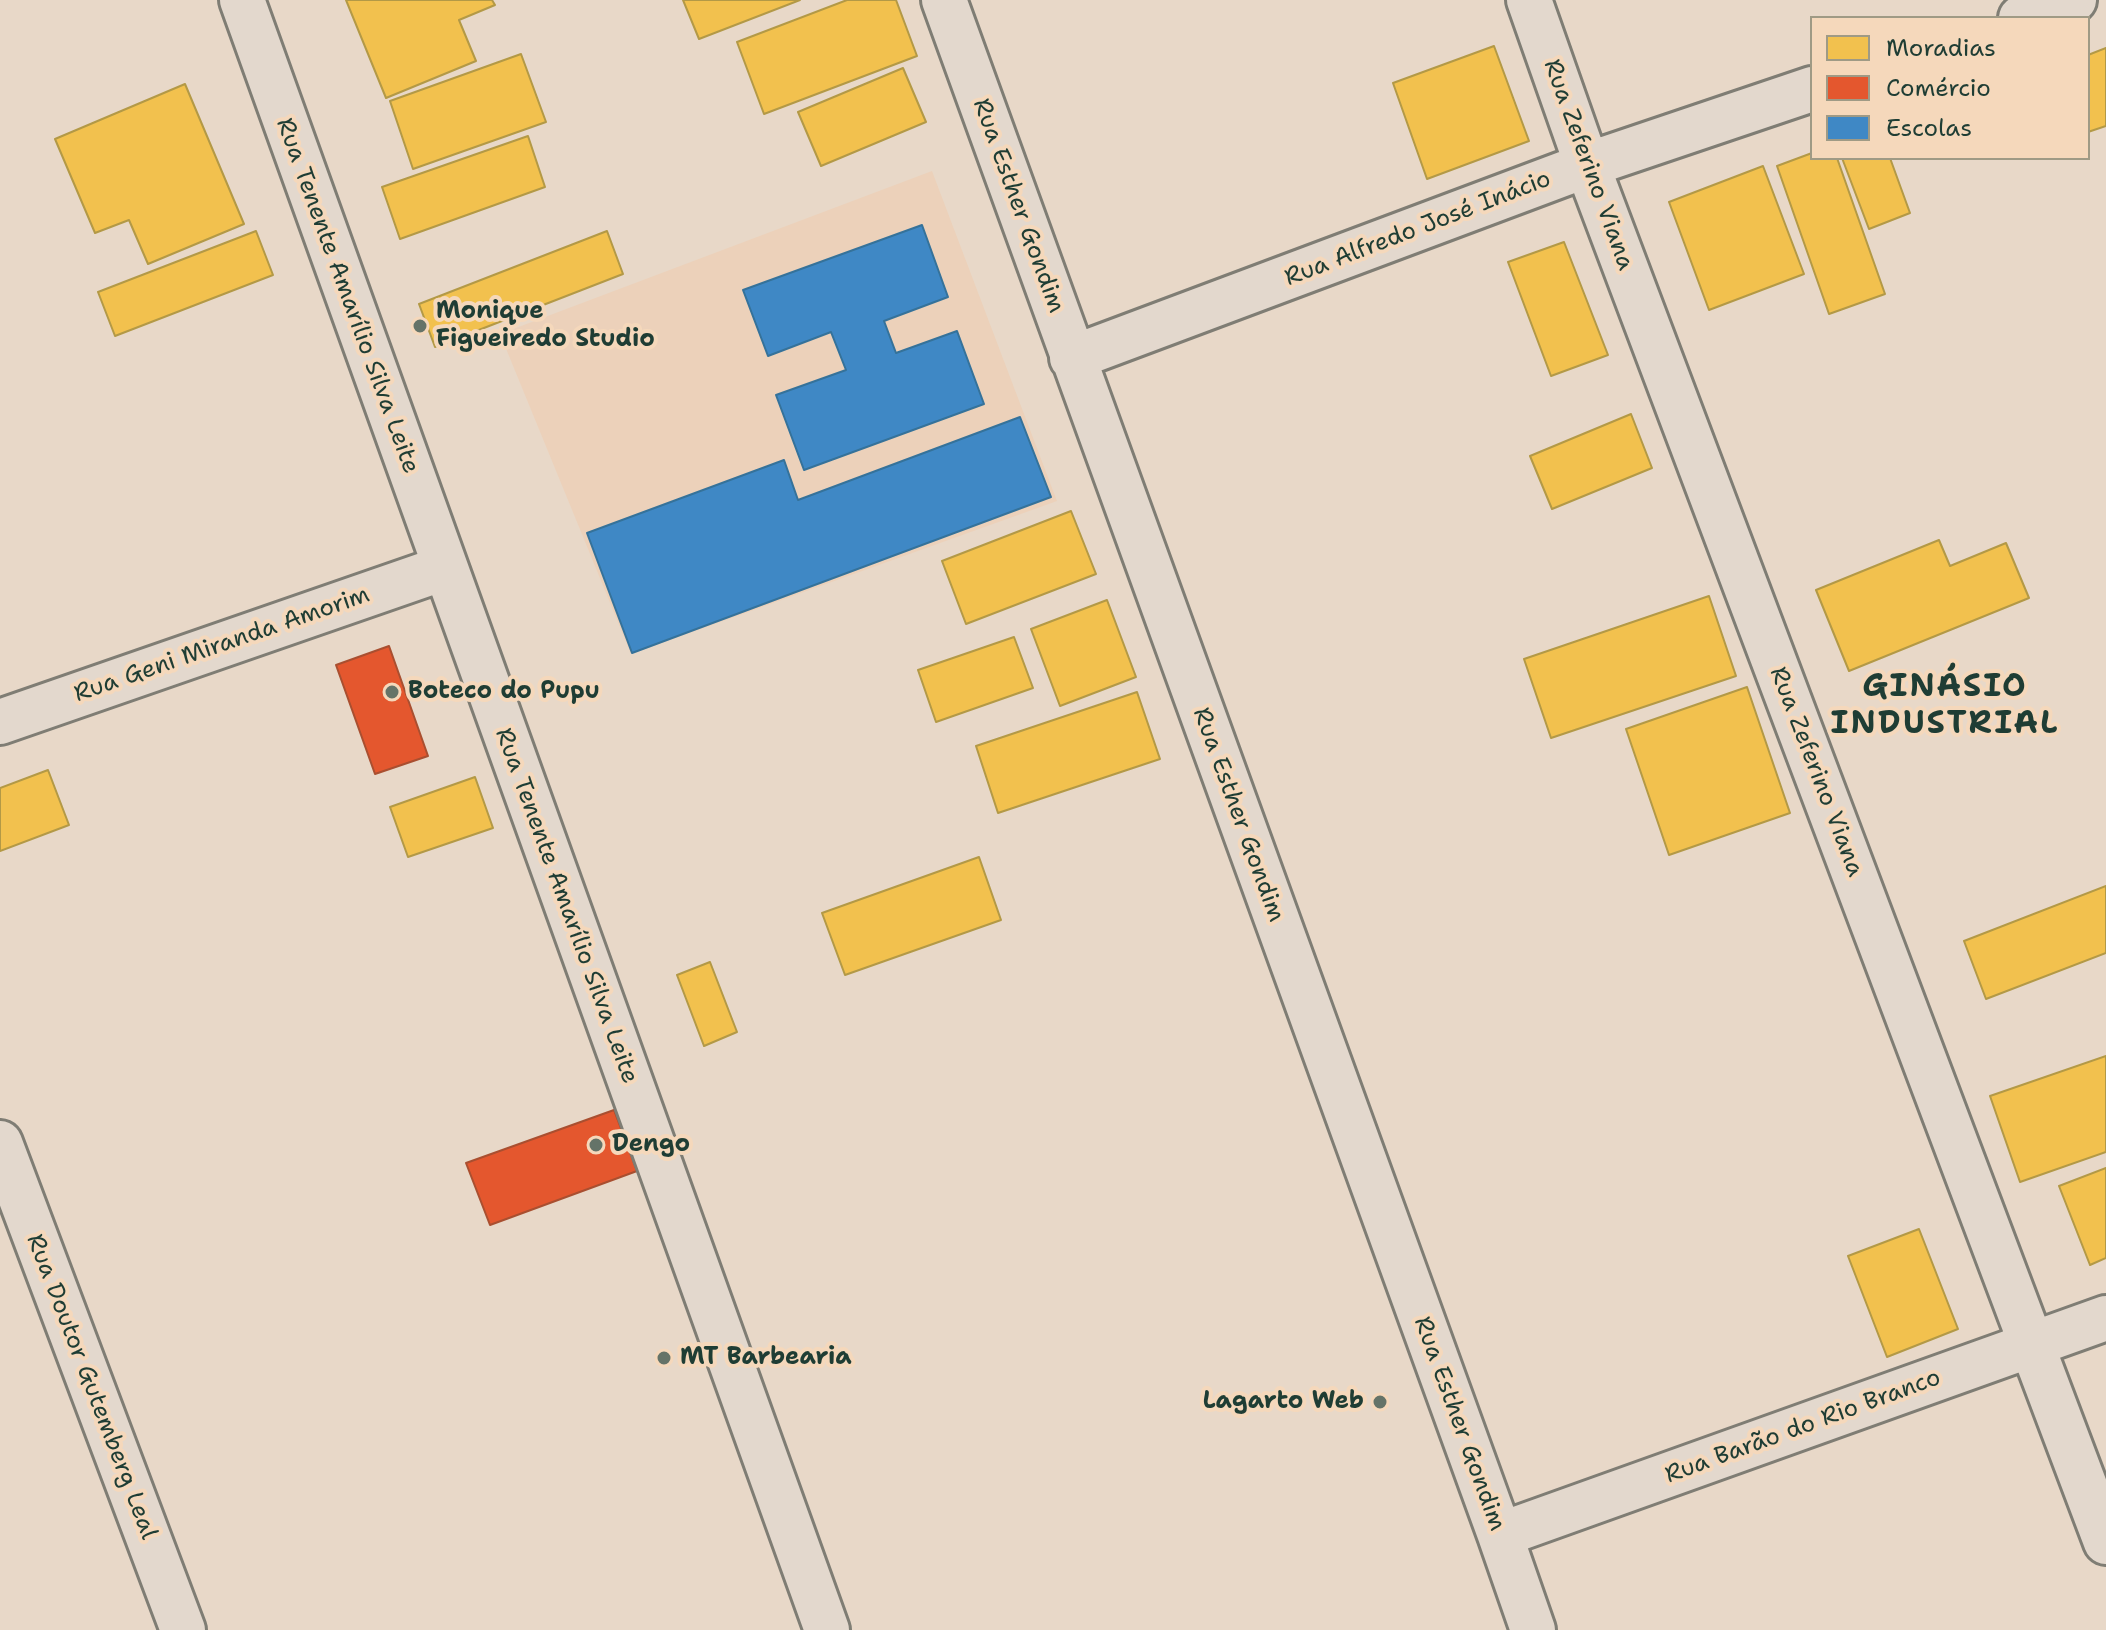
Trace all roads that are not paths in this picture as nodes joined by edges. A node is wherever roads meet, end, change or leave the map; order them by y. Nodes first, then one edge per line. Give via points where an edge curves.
1 (242, 0) edge
2 (944, 0) edge
3 (1529, 0) edge
4 (2074, 0) edge
5 (2027, 16) edge
6 (1810, 90) edge
7 (1587, 165) junction
8 (1072, 358) junction
9 (444, 568) junction
10 (0, 722) edge
11 (0, 1143) edge
12 (2106, 1318) edge
13 (2032, 1345) junction
14 (1500, 1535) junction
15 (2106, 1542) edge
16 (183, 1630) edge
17 (827, 1630) edge
18 (1533, 1630) edge

1 - 9 street, Rua Tenente Amarílio Silva Leite
2 - 8 street, Rua Esther Gondim
3 - 7 street, Rua Zeferino Viana
4 - 5 street
6 - 7 street, Rua Alfredo José Inácio
7 - 8 street, Rua Alfredo José Inácio
7 - 13 street, Rua Zeferino Viana
8 - 14 street, Rua Esther Gondim
9 - 10 street, Rua Geni Miranda Amorim
9 - 17 street, Rua Tenente Amarílio Silva Leite
11 - 16 street, Rua Doutor Gutemberg Leal
12 - 13 street, Rua Barão do Rio Branco
13 - 14 street, Rua Barão do Rio Branco
13 - 15 street, Rua Zeferino Viana
14 - 18 street, Rua Esther Gondim

